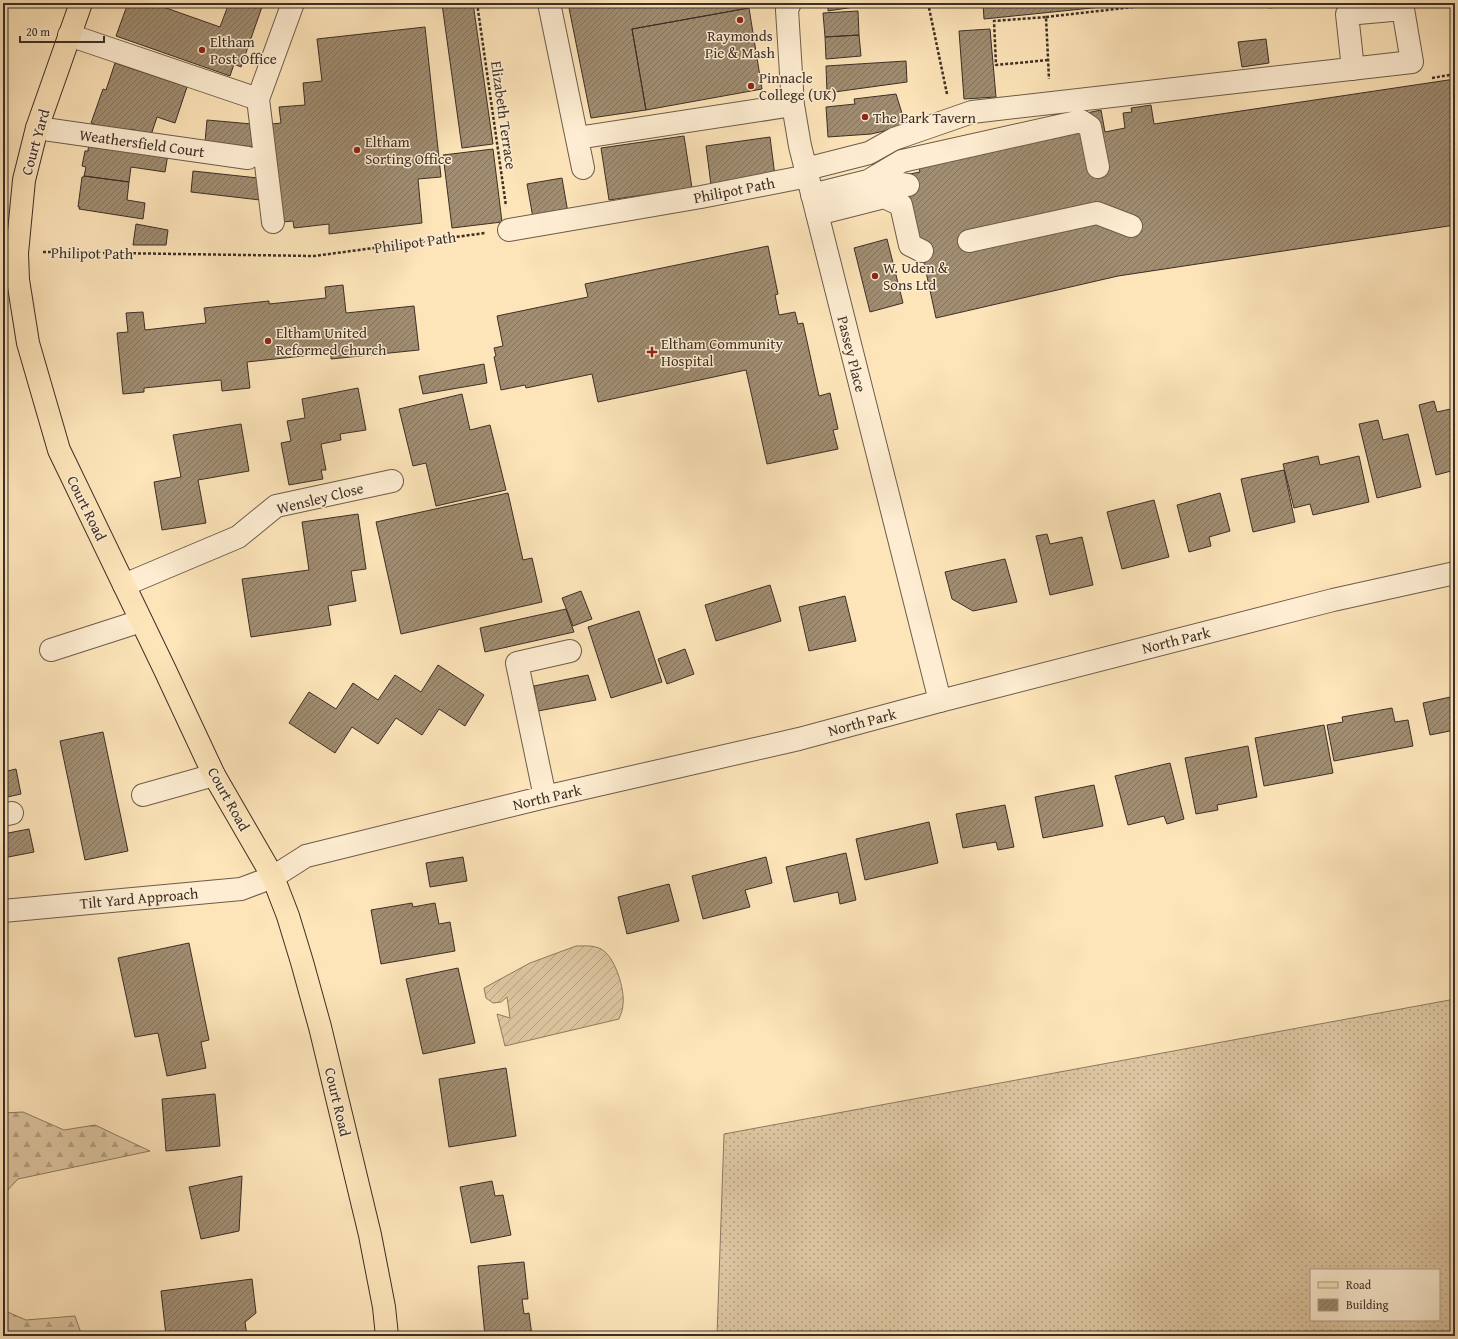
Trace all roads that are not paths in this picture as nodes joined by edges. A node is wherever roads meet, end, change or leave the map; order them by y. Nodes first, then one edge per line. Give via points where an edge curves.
1 (81, 3) edge
2 (292, 3) edge
3 (550, 3) edge
4 (790, 3) edge
5 (69, 35) junction
6 (1353, 69) dead end
7 (258, 99) junction
8 (793, 105) junction
9 (37, 128) junction
10 (577, 138) junction
11 (248, 158) dead end
12 (1098, 167) dead end
13 (583, 168) dead end
14 (868, 181) junction
15 (908, 185) dead end
16 (811, 189) junction
17 (273, 222) dead end
18 (1131, 226) dead end
19 (509, 230) road end
20 (969, 241) dead end
21 (922, 251) dead end
22 (10, 253) edge
23 (18, 280) joint
24 (392, 481) dead end
25 (1455, 573) edge
26 (124, 585) junction
27 (141, 621) junction
28 (51, 650) dead end
29 (570, 651) dead end
30 (940, 701) junction
31 (214, 775) junction
32 (142, 795) dead end
33 (546, 797) junction
34 (273, 876) junction
35 (3, 911) edge
36 (387, 1336) edge

1 - 5 main road, Court Yard
2 - 7 street
3 - 10 street
4 - 8 street, Passey Place via 787,10
5 - 7 street
5 - 9 main road, Court Yard
6 - 16 street via 972,112 894,139
7 - 17 street
8 - 10 street
8 - 16 street, Passey Place
9 - 11 street, Weathersfield Court
9 - 22 main road, Court Yard
10 - 13 street
12 - 14 street via 1090,128 1081,121 902,161
14 - 15 street via 880,180
14 - 16 street
16 - 19 street, Philipot Path via 700,197
16 - 21 street via 884,197 901,205 910,245
16 - 30 street, Passey Place
18 - 20 street via 1097,212
22 - 23 main road, Court Yard
23 - 26 main road, Court Road via 28,343 59,450
24 - 26 street, Wensley Close via 276,506 238,537
25 - 30 street, North Park via 1333,600
26 - 27 main road, Court Road
27 - 28 street
27 - 31 main road, Court Road
29 - 33 street via 517,663
30 - 33 street, North Park via 799,739
31 - 32 street
31 - 34 main road, Court Road
33 - 34 street, North Park via 306,856
34 - 35 street, Tilt Yard Approach via 241,889
34 - 36 main road, Court Road via 288,916 320,1028 370,1235

